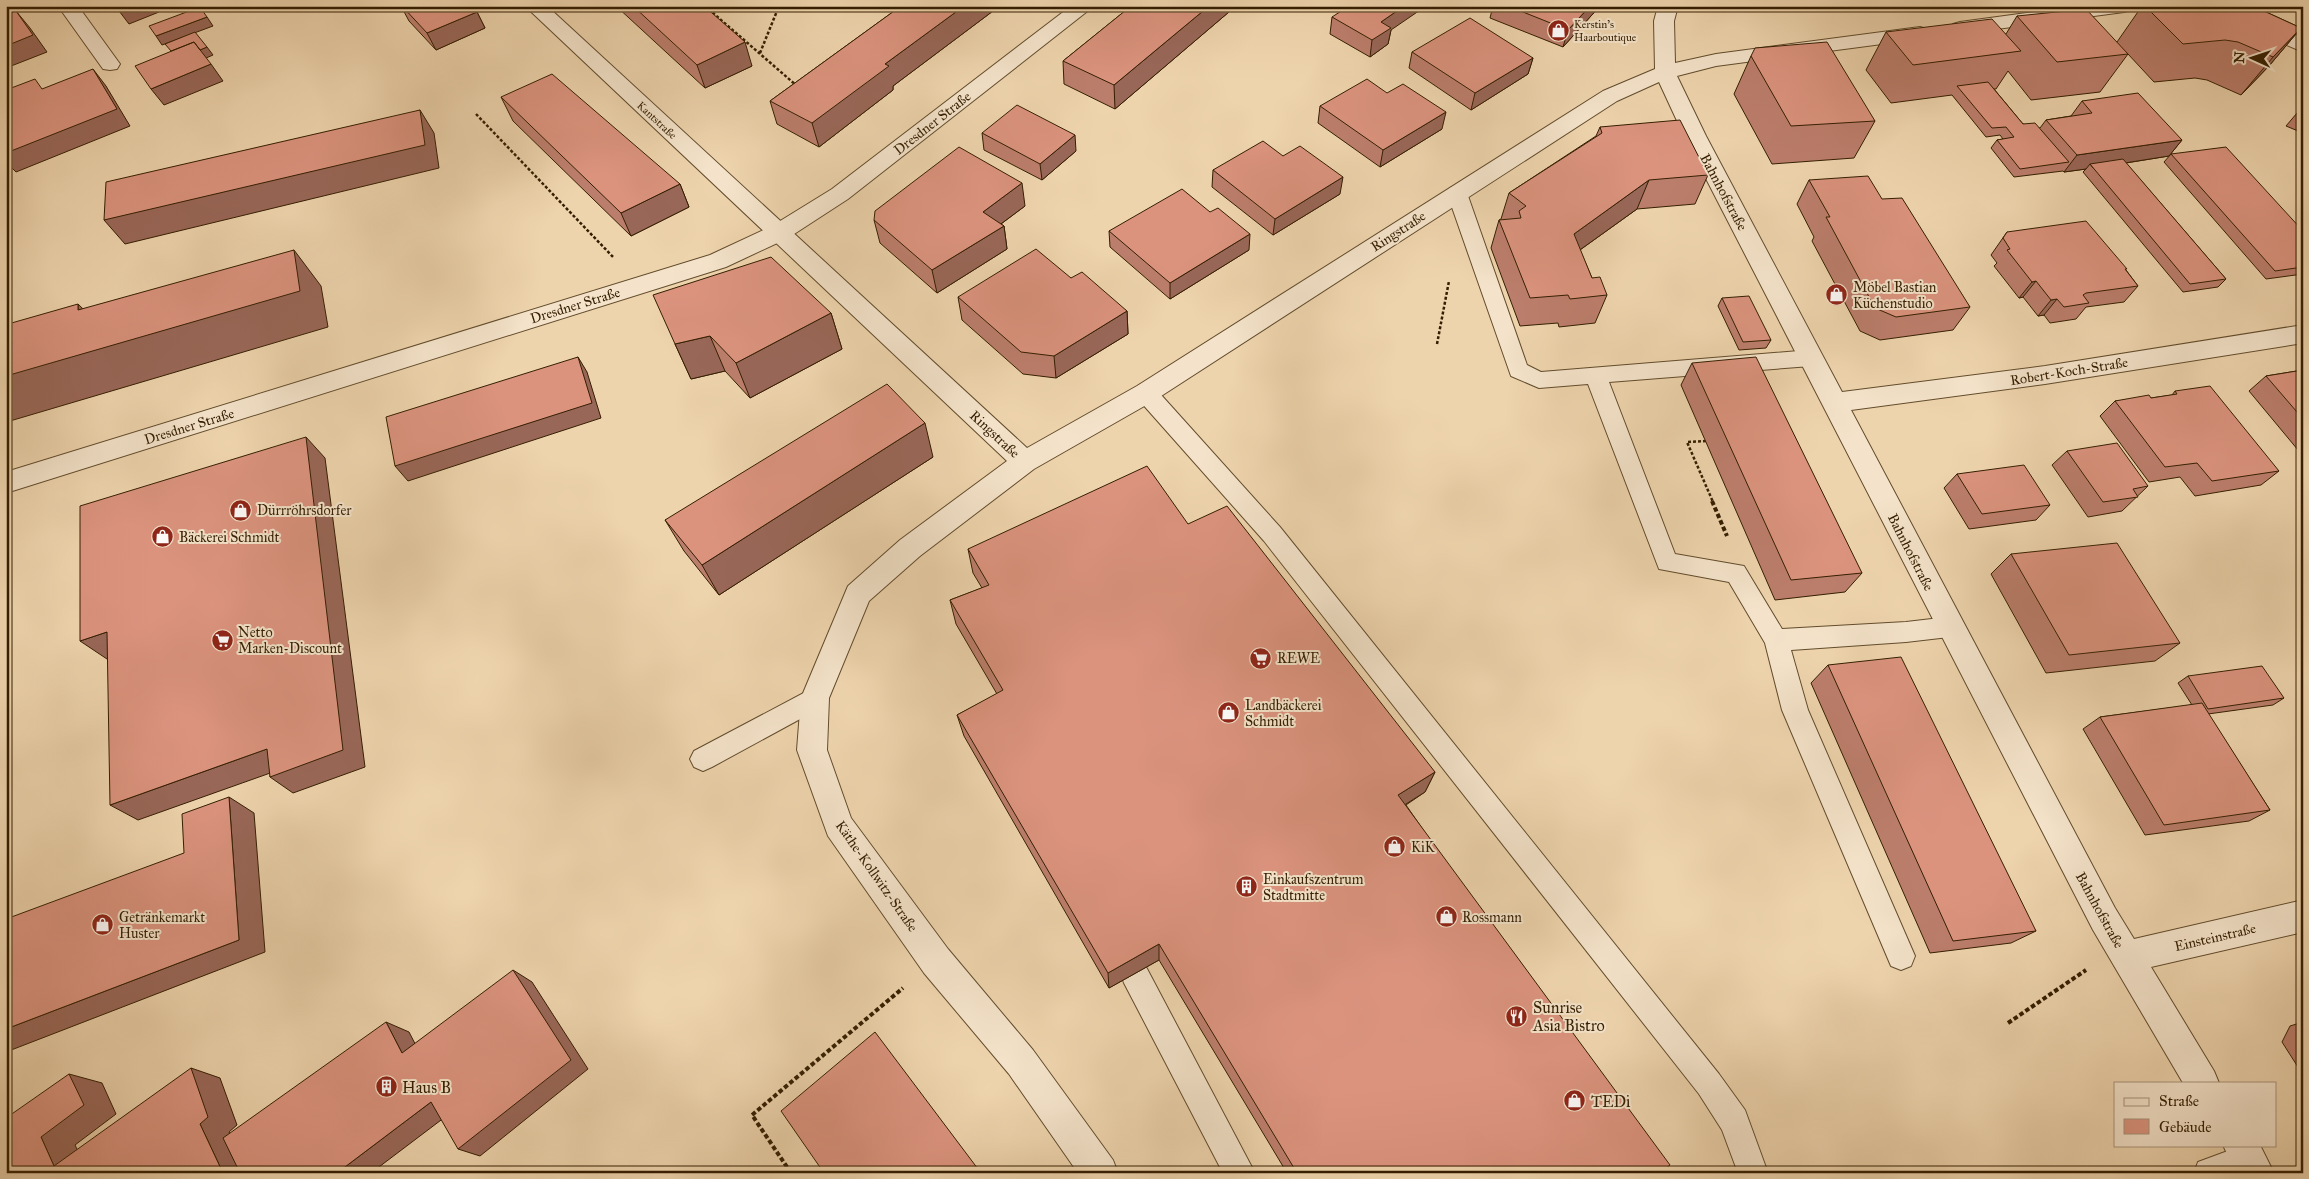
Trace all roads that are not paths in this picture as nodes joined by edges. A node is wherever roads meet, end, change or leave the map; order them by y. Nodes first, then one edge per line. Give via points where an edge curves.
1 (68, 6) edge
2 (536, 6) edge
3 (1084, 6) edge
4 (1668, 6) edge
5 (2124, 6) edge
6 (2232, 6) edge
7 (2303, 46) edge
8 (110, 64) dead end
9 (1665, 72) junction
10 (1458, 193) junction
11 (780, 232) junction
12 (2303, 334) edge
13 (1811, 358) junction
14 (1596, 377) junction
15 (1146, 393) junction
16 (1835, 403) junction
17 (1025, 462) junction
18 (6, 483) edge
19 (1949, 627) junction
20 (1776, 640) junction
21 (814, 698) junction
22 (703, 759) dead end
23 (2303, 916) edge
24 (1901, 956) dead end
25 (2127, 958) junction
26 (1134, 974) edge
27 (2201, 1082) edge
28 (2248, 1159) edge
29 (1100, 1173) edge
30 (1240, 1173) edge
31 (1753, 1173) edge
32 (2209, 1173) edge

1 - 8 street
2 - 11 street, Kantstraße
3 - 11 street, Dresdner Straße via 840,194
4 - 9 street, Bahnhofstraße via 1664,22
5 - 9 street, Ringstraße via 1716,60
6 - 7 street via 2261,27
9 - 10 street, Ringstraße via 1610,96
9 - 13 street, Bahnhofstraße
10 - 14 lane via 1518,370 1539,380
10 - 15 street, Ringstraße
11 - 17 street, Ringstraße
11 - 18 street, Dresdner Straße via 718,261
12 - 16 street, Robert-Koch-Straße via 2045,375
13 - 14 lane
13 - 16 street, Bahnhofstraße
14 - 20 lane via 1667,562 1736,573
15 - 17 street, Ringstraße
15 - 31 lane via 1272,534 1709,1084 1734,1121
16 - 19 street, Bahnhofstraße
17 - 21 street, Käthe-Kollwitz-Straße via 910,548 858,594
19 - 20 lane
19 - 25 street, Bahnhofstraße
20 - 24 lane via 1795,710
21 - 22 lane
21 - 29 street, Käthe-Kollwitz-Straße via 812,750 839,826 936,960 1021,1062
23 - 25 street, Einsteinstraße
25 - 27 street, Bahnhofstraße
26 - 30 lane
28 - 32 lane

